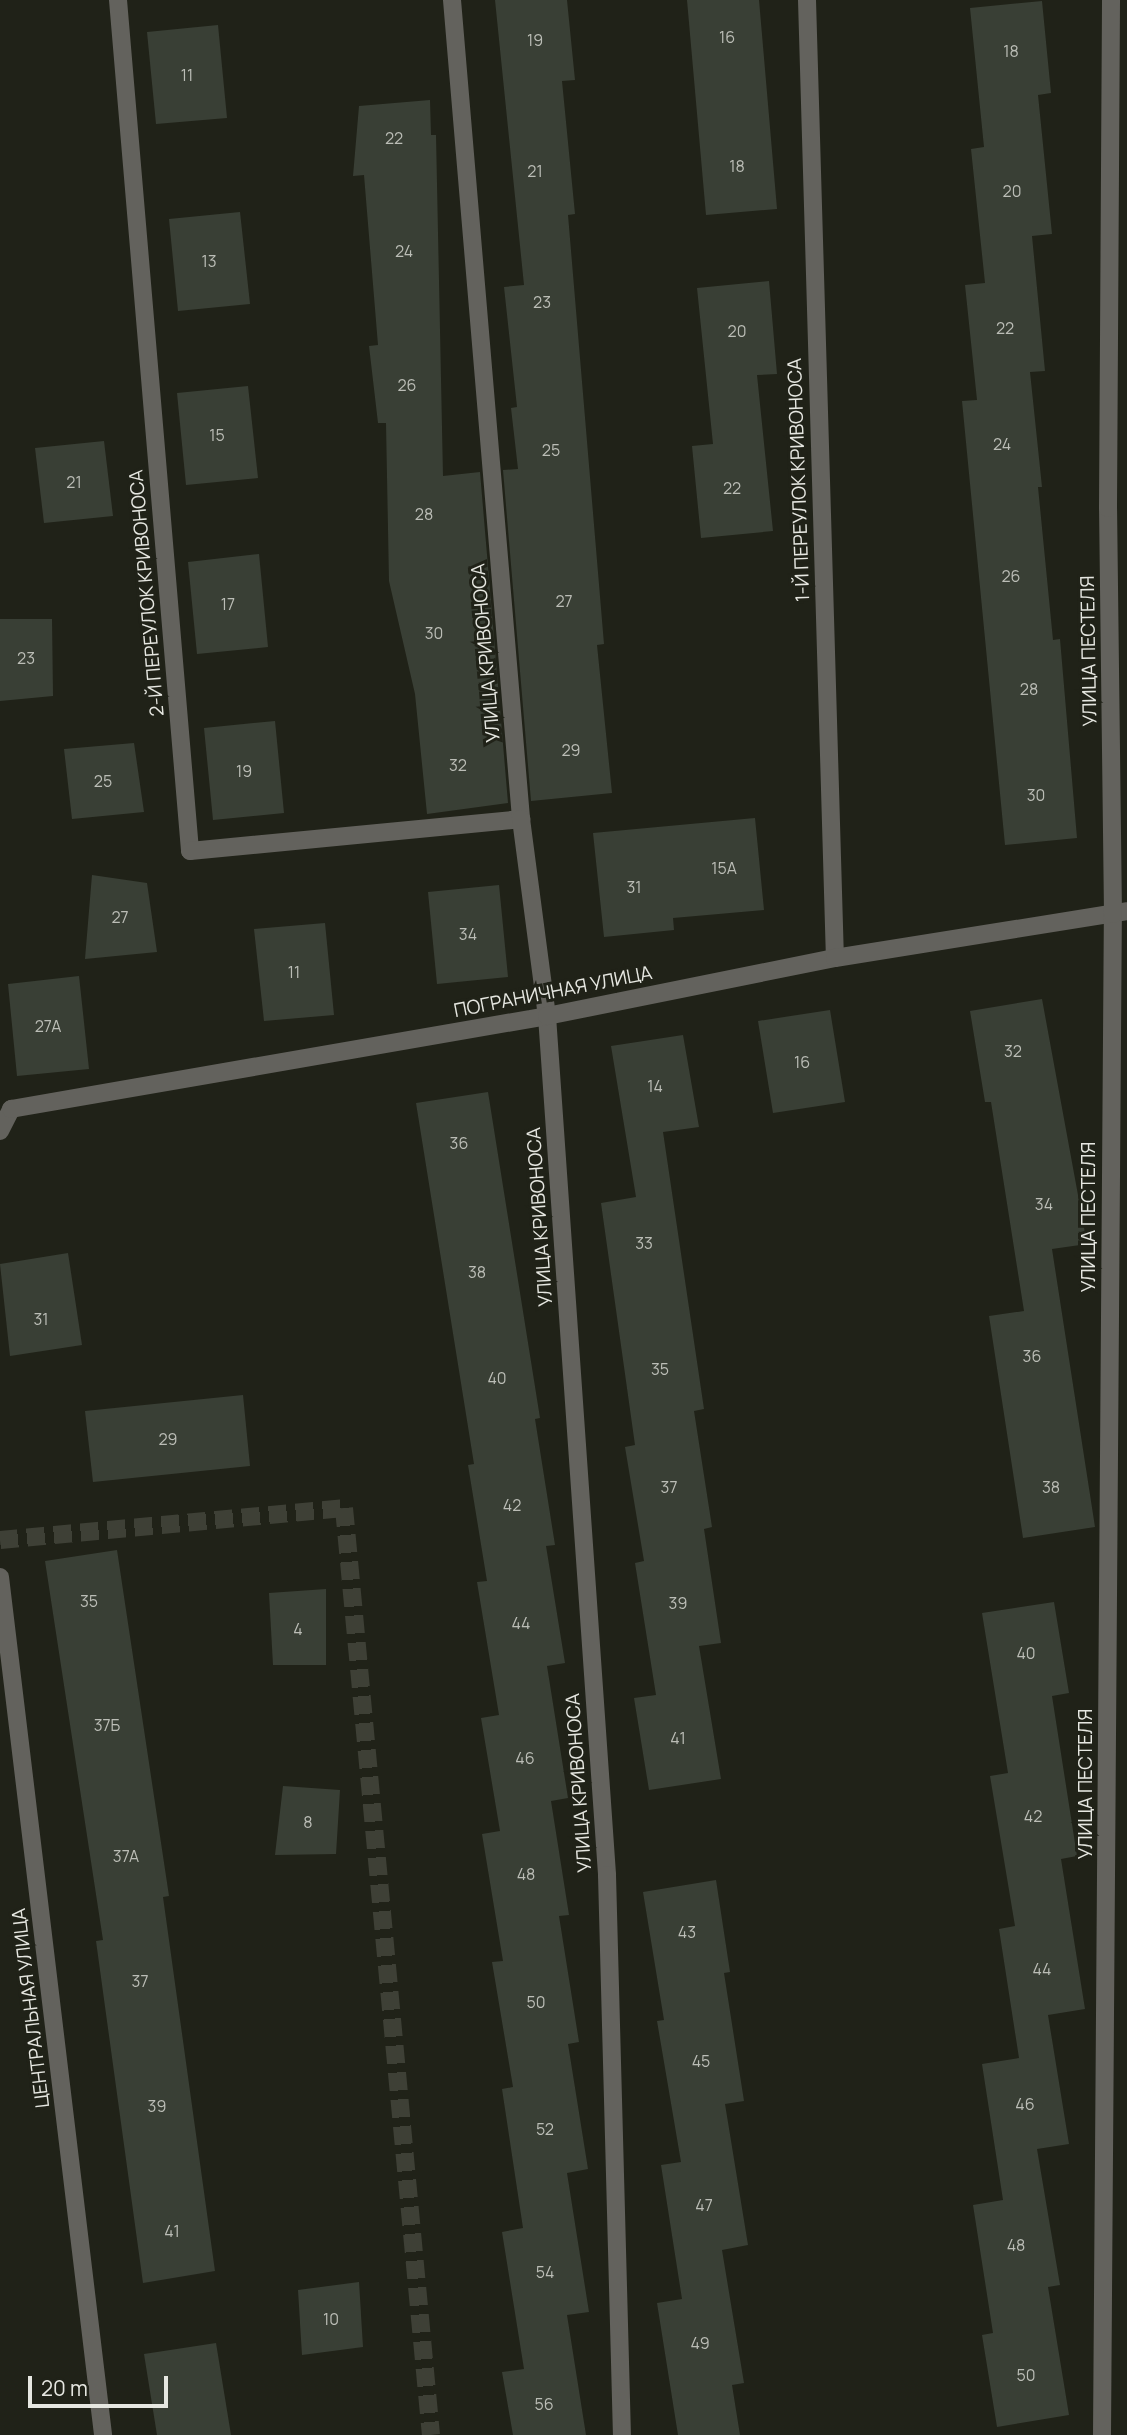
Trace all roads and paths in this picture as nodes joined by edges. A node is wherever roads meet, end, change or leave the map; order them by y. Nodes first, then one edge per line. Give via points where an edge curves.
1 (118, 0) edge
2 (452, 0) edge
3 (807, 0) edge
4 (1111, 0) edge
5 (521, 819) junction
6 (1120, 912) edge
7 (835, 958) junction
8 (547, 1016) junction
9 (0, 1131) edge
10 (0, 1577) edge
11 (103, 2435) edge
12 (622, 2435) edge
13 (1102, 2435) edge

1 - 5 street, 2-Й ПЕРЕУЛОК КРИВОНОСА via 190,851
2 - 5 street, УЛИЦА КРИВОНОСА
3 - 7 street, 1-Й ПЕРЕУЛОК КРИВОНОСА
4 - 6 street, УЛИЦА ПЕСТЕЛЯ via 1108,508
5 - 8 street, УЛИЦА КРИВОНОСА
6 - 7 street, ПОГРАНИЧНАЯ УЛИЦА
6 - 13 street, УЛИЦА ПЕСТЕЛЯ
7 - 8 street, ПОГРАНИЧНАЯ УЛИЦА
8 - 9 street, ПОГРАНИЧНАЯ УЛИЦА via 10,1109
8 - 12 street, УЛИЦА КРИВОНОСА via 607,1875
10 - 11 street, ЦЕНТРАЛЬНАЯ УЛИЦА

